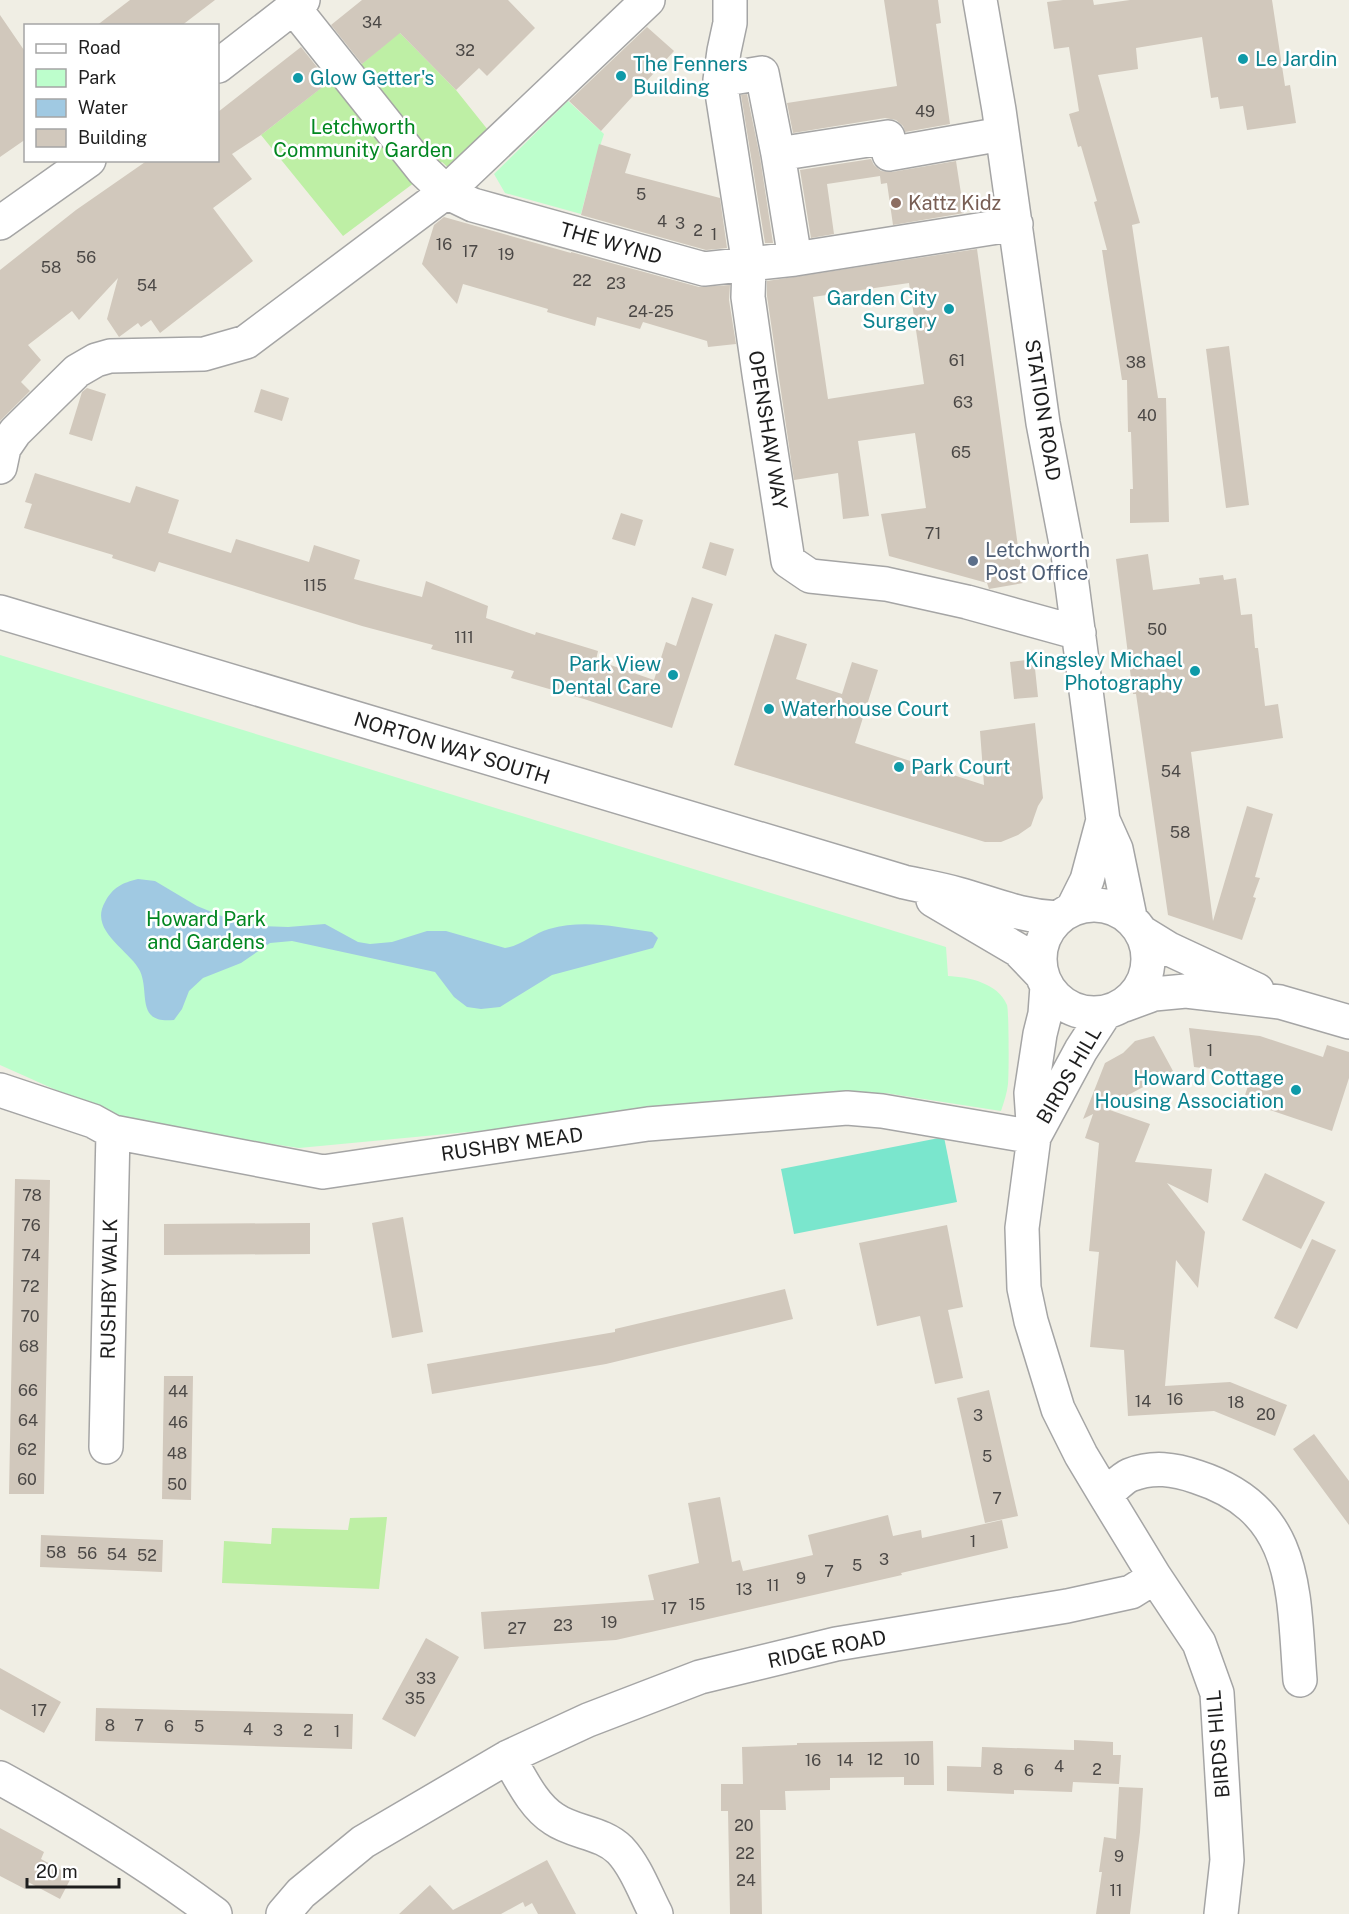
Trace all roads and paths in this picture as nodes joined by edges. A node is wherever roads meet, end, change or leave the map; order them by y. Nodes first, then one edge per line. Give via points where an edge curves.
1 (648, 0) edge
2 (729, 0) edge
3 (980, 0) edge
4 (298, 4) edge
5 (219, 65) edge
6 (720, 80) junction
7 (1002, 134) junction
8 (778, 154) junction
9 (86, 162) edge
10 (446, 192) junction
11 (0, 223) edge
12 (1016, 224) junction
13 (795, 259) junction
14 (748, 265) junction
15 (0, 467) edge
16 (0, 612) edge
17 (1079, 633) junction
18 (1103, 820) junction
19 (904, 882) junction
20 (1065, 913) junction
21 (1137, 925) junction
22 (1044, 980) junction
23 (1280, 1002) junction
24 (1114, 1009) junction
25 (1349, 1022) edge
26 (0, 1090) edge
27 (113, 1132) junction
28 (1034, 1137) junction
29 (106, 1447) dead end
30 (1105, 1495) junction
31 (1155, 1577) junction
32 (1300, 1680) dead end
33 (508, 1756) junction
34 (0, 1778) edge
35 (215, 1914) edge
36 (283, 1914) edge
37 (656, 1914) edge
38 (1221, 1914) edge

1 - 10 street
2 - 6 street, OPENSHAW WAY via 730,23
3 - 7 street, STATION ROAD
4 - 5 street
4 - 10 street, THE WYND via 423,170
6 - 8 street via 762,73
6 - 14 street, OPENSHAW WAY
7 - 8 street via 889,154 888,137
7 - 12 street, STATION ROAD
8 - 13 street
9 - 11 street
10 - 14 street, THE WYND via 473,205 704,269
10 - 15 street via 246,342 204,354 110,356 77,371 15,432 4,448
12 - 13 street, THE WYND
12 - 17 street, STATION ROAD via 1043,423
13 - 14 street, THE WYND
14 - 17 street, OPENSHAW WAY via 748,297 788,561 810,576 896,586
16 - 19 street, NORTON WAY SOUTH
17 - 18 street, STATION ROAD
18 - 20 street, STATION ROAD via 1088,880
18 - 21 street, STATION ROAD via 1116,849
19 - 20 street, NORTON WAY SOUTH via 1034,917
19 - 22 street, NORTON WAY SOUTH via 1018,950
20 - 21 street via 1093,904 1113,907
20 - 22 street via 1045,934 1040,953
21 - 23 street via 1169,949
21 - 24 street via 1149,952 1148,973 1139,991
22 - 24 street via 1057,1000 1072,1009 1088,1014
22 - 28 street, BIRDS HILL via 1045,1014 1031,1094
23 - 24 street via 1186,991 1154,994
23 - 25 street
24 - 28 street, BIRDS HILL via 1081,1050
26 - 27 street, RUSHBY MEAD via 93,1121
27 - 28 street, RUSHBY MEAD via 323,1172 648,1124 847,1108
27 - 29 street, RUSHBY WALK
28 - 30 street, BIRDS HILL via 1022,1228 1024,1288 1058,1409
30 - 31 street, BIRDS HILL
30 - 32 street via 1128,1476 1166,1469 1214,1482 1255,1509 1269,1525 1290,1572
31 - 33 street, RIDGE ROAD via 1131,1592 836,1644 700,1677
31 - 38 street, BIRDS HILL via 1199,1643 1217,1693 1227,1860
33 - 36 street, RIDGE ROAD via 363,1842 300,1893
33 - 37 street via 531,1794 553,1819 600,1837 621,1851
34 - 35 street via 119,1847

